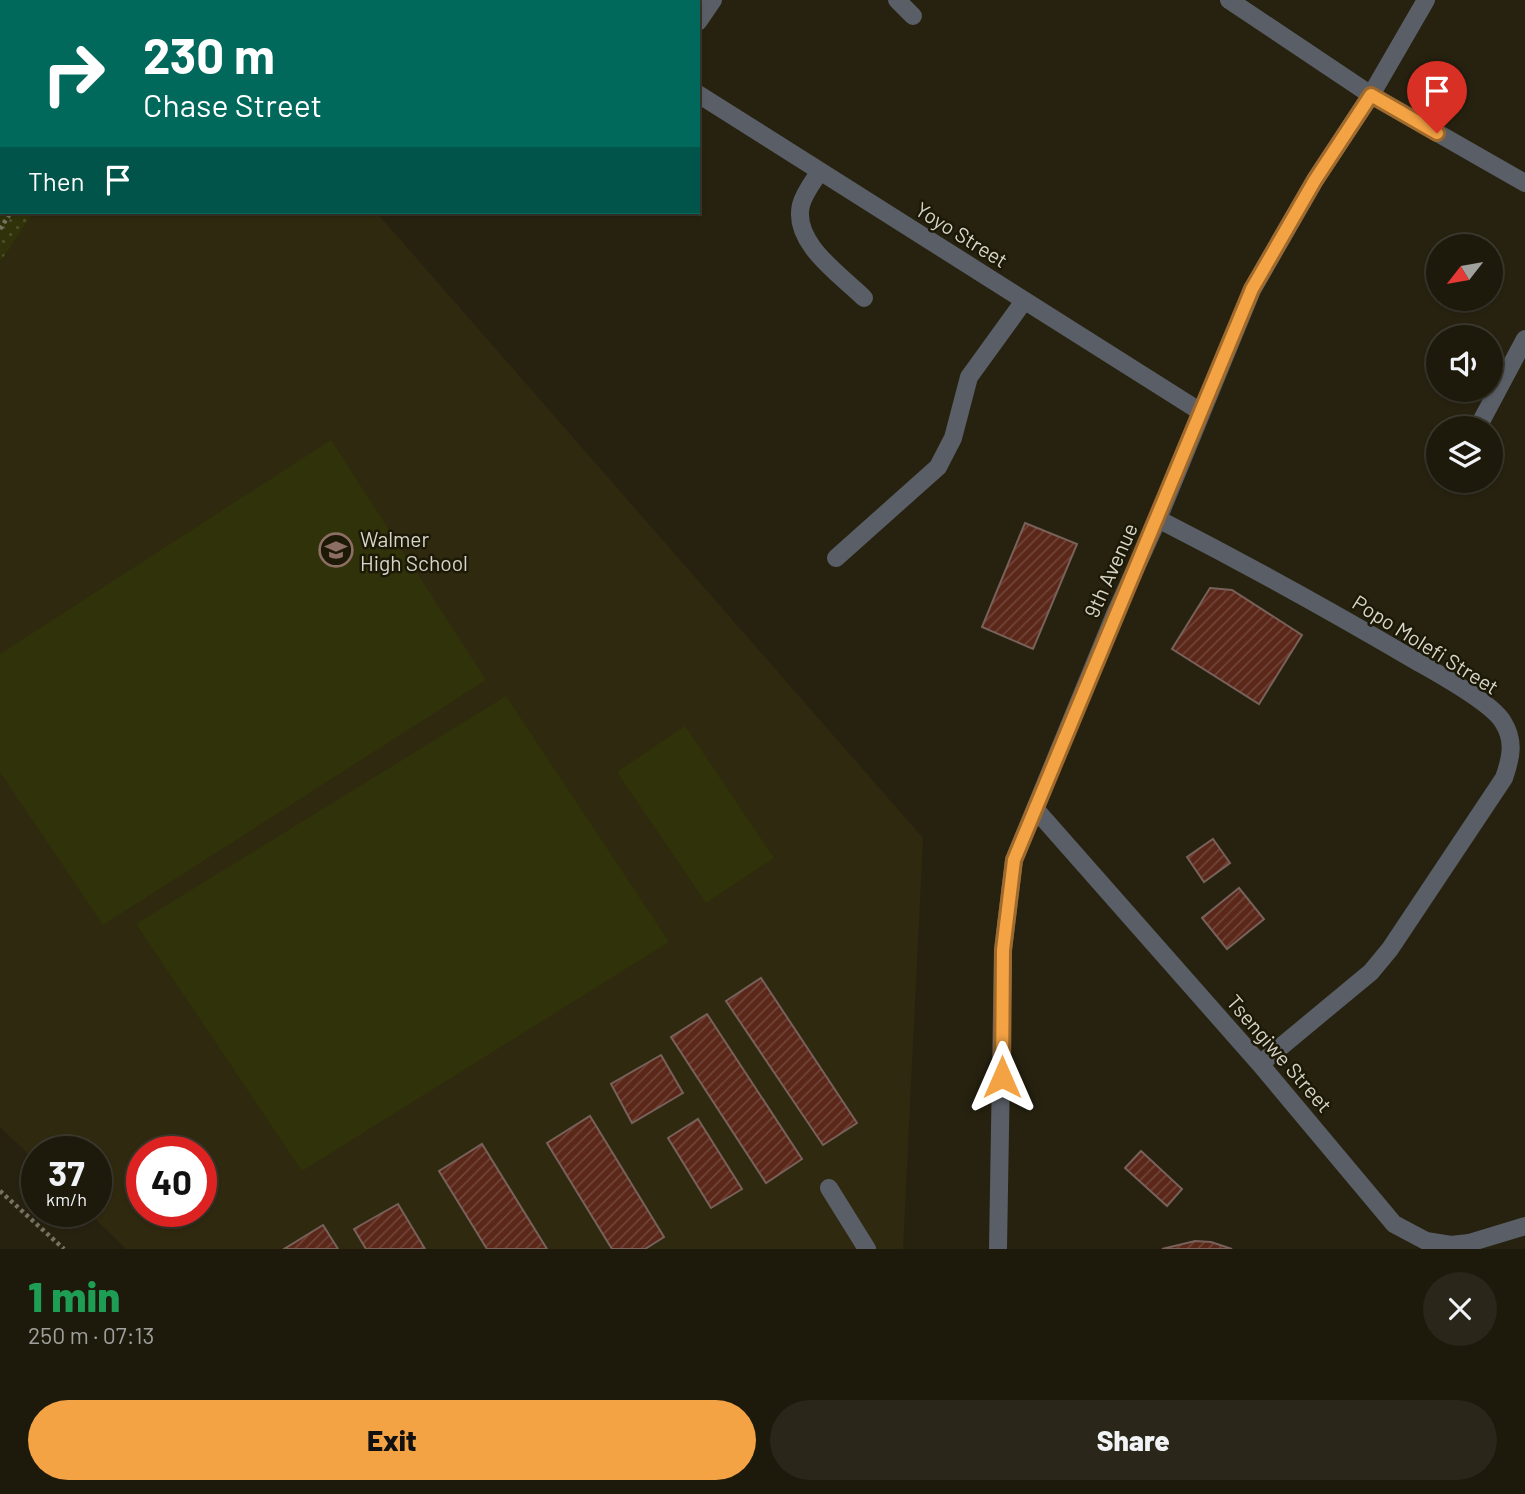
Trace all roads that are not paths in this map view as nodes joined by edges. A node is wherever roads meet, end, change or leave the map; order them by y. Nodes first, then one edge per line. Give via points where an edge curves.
1 (713, 0) edge
2 (897, 0) edge
3 (1229, 0) edge
4 (1426, 0) edge
5 (913, 16) dead end
6 (700, 19) edge
7 (700, 95) edge
8 (1371, 95) junction
9 (820, 171) junction
10 (1525, 183) edge
11 (864, 298) dead end
12 (1024, 300) junction
13 (1525, 339) edge
14 (1201, 412) junction
15 (1484, 416) edge
16 (1158, 519) junction
17 (836, 558) dead end
18 (1037, 811) junction
19 (1260, 1064) junction
20 (829, 1188) dead end
21 (1525, 1226) edge
22 (867, 1249) edge
23 (998, 1249) edge

1 - 6 street
2 - 5 street
3 - 8 street
4 - 8 street, 9th Avenue
7 - 9 street, Yoyo Street
8 - 10 street
8 - 14 street, 9th Avenue via 1252,289
9 - 11 street via 802,204 802,227 816,251
9 - 12 street, Yoyo Street
12 - 14 street, Yoyo Street
12 - 17 street via 969,377 953,438 938,467
13 - 15 street
14 - 16 street, 9th Avenue
16 - 18 street, 9th Avenue
16 - 19 street, Popo Molefi Street via 1282,582 1460,687 1502,719 1510,737 1512,755 1504,778 1390,949 1371,972
18 - 19 street, Tsengiwe Street
18 - 23 street, 9th Avenue via 1014,860 1003,950
19 - 21 street, Tsengiwe Street via 1395,1224 1409,1233 1451,1245
20 - 22 street

